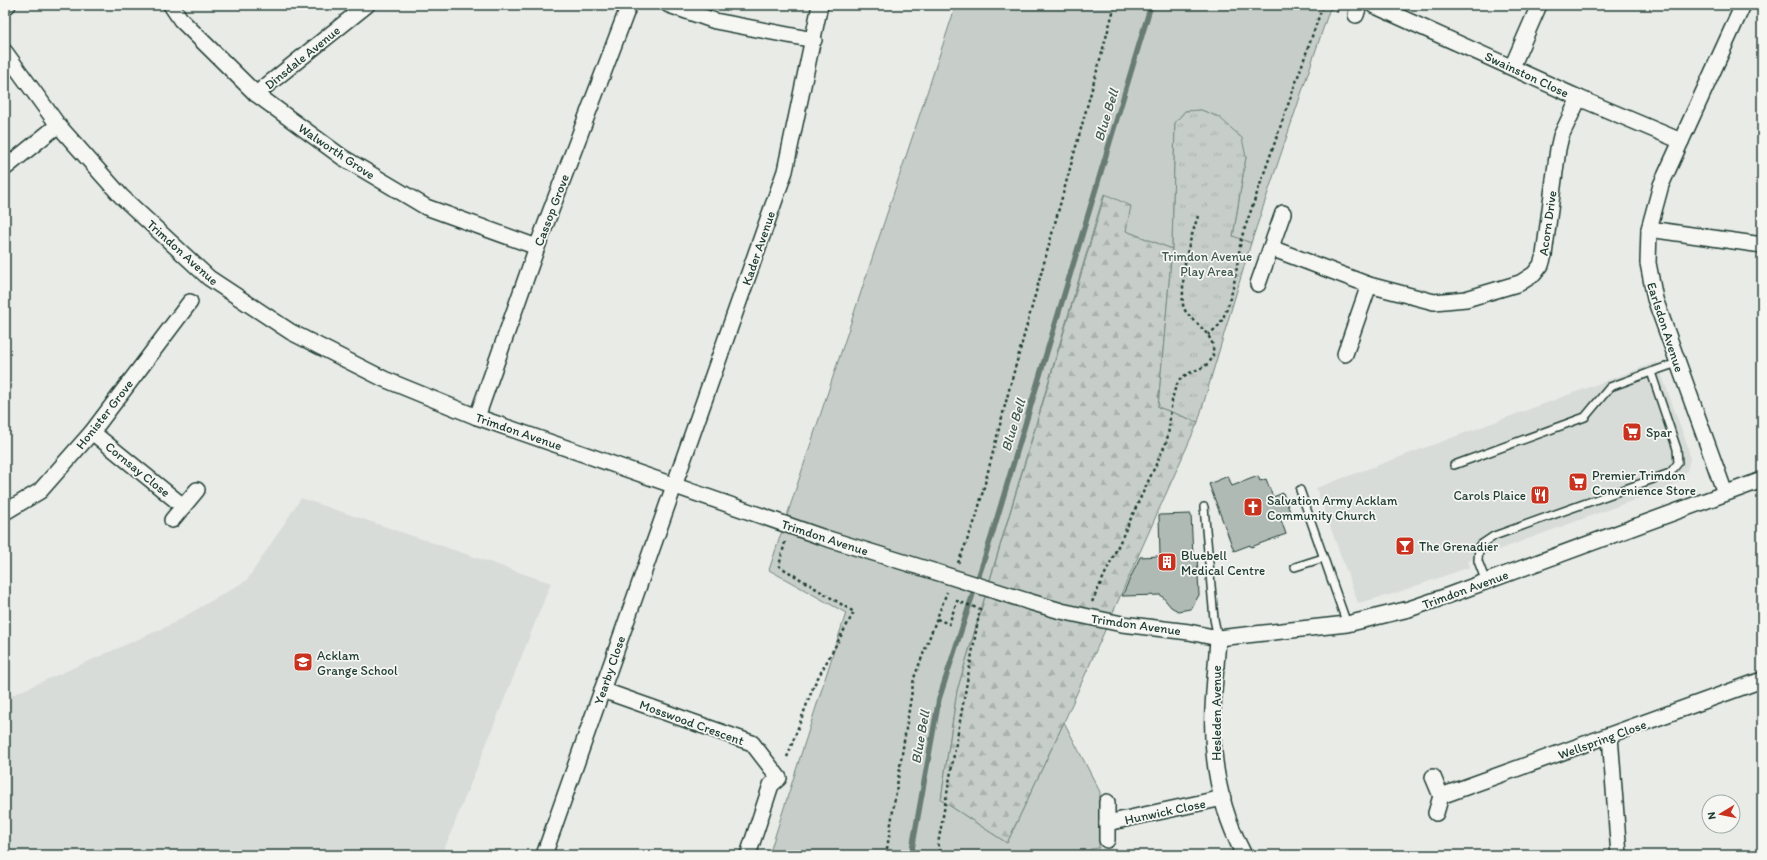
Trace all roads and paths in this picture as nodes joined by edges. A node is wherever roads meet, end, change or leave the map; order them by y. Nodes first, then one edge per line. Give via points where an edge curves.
1 (8, 5) edge
2 (171, 5) edge
3 (367, 5) edge
4 (629, 5) edge
5 (669, 5) edge
6 (820, 5) edge
7 (1115, 5) edge
8 (1323, 5) edge
9 (1373, 5) edge
10 (1539, 5) edge
11 (1743, 5) edge
12 (5, 6) edge
13 (1335, 10) dead end
14 (814, 40) junction
15 (5, 52) edge
16 (1512, 67) junction
17 (256, 94) junction
18 (1580, 98) junction
19 (58, 126) junction
20 (1681, 141) junction
21 (5, 168) edge
22 (1282, 213) dead end
23 (1198, 216) dead end
24 (1649, 229) junction
25 (1762, 245) edge
26 (537, 247) junction
27 (1271, 248) junction
28 (1258, 284) dead end
29 (1369, 285) junction
30 (190, 302) dead end
31 (1208, 335) junction
32 (1345, 354) dead end
33 (1677, 363) junction
34 (1651, 372) junction
35 (477, 417) junction
36 (92, 432) junction
37 (1454, 465) dead end
38 (1762, 480) edge
39 (674, 485) junction
40 (197, 490) dead end
41 (1300, 490) dead end
42 (1725, 494) junction
43 (183, 506) junction
44 (1204, 507) dead end
45 (5, 512) edge
46 (172, 520) dead end
47 (789, 526) junction
48 (1323, 558) junction
49 (956, 568) dead end
50 (1295, 568) dead end
51 (1486, 582) junction
52 (948, 590) dead end
53 (1085, 617) junction
54 (937, 619) junction
55 (1347, 624) junction
56 (1218, 638) junction
57 (1762, 680) edge
58 (602, 690) junction
59 (1610, 736) junction
60 (1433, 777) dead end
61 (779, 778) junction
62 (1441, 796) junction
63 (1223, 798) junction
64 (1108, 802) dead end
65 (1436, 813) dead end
66 (1107, 823) junction
67 (1107, 840) dead end
68 (544, 855) edge
69 (748, 855) edge
70 (886, 855) edge
71 (941, 855) edge
72 (1244, 855) edge
73 (1619, 855) edge

1 - 12 street
2 - 17 street, Walworth Grove via 181,20
3 - 17 street, Dinsdale Avenue
4 - 26 street, Cassop Grove
5 - 14 street via 715,21
6 - 14 street, Kader Avenue
7 - 49 path via 976,518
8 - 13 path
8 - 31 path via 1241,239 1230,300 1221,323
9 - 16 street, Swainston Close
10 - 16 street
11 - 20 street, Earlsdon Avenue
14 - 39 street, Kader Avenue via 785,171
15 - 19 street, Trimdon Avenue
16 - 18 street, Swainston Close
17 - 26 street, Walworth Grove via 342,157 426,207
18 - 20 street, Swainston Close
18 - 29 street, Acorn Drive via 1561,136 1544,255 1541,265 1534,274 1520,283 1466,299 1450,301 1420,300
19 - 21 street
19 - 35 street, Trimdon Avenue via 121,196 210,278 290,332 384,379
20 - 24 street, Earlsdon Avenue via 1661,185
22 - 27 street
23 - 31 path via 1184,263 1182,303 1186,312
24 - 25 street
24 - 33 street, Earlsdon Avenue via 1648,263 1655,299
26 - 35 street, Cassop Grove
27 - 28 street
27 - 29 street, Acorn Drive
29 - 32 street
30 - 36 street, Honister Grove
31 - 53 path via 1213,347 1209,361 1204,367 1184,375 1176,386 1166,443
33 - 34 lane
33 - 42 street, Earlsdon Avenue
34 - 37 lane via 1610,387 1585,417
34 - 51 lane via 1677,449 1678,463 1670,473 1494,536 1480,546 1478,561
35 - 39 street, Trimdon Avenue
36 - 43 street, Cornsay Close
36 - 45 street, Honister Grove via 40,491
38 - 42 street, Trimdon Avenue
39 - 47 street, Trimdon Avenue
39 - 58 street, Yearby Close
40 - 43 street, Cornsay Close
41 - 48 lane
42 - 51 street, Trimdon Avenue
43 - 46 street, Cornsay Close
44 - 56 lane
47 - 53 street, Trimdon Avenue, bridge
47 - 61 path via 779,566 854,612 814,685
48 - 50 lane
48 - 55 lane
51 - 55 street, Trimdon Avenue via 1409,609
52 - 54 path
53 - 56 street, Trimdon Avenue
54 - 70 path via 914,678
54 - 71 path via 949,624 957,601 980,609 938,844
55 - 56 street, Trimdon Avenue
56 - 63 street, Hesleden Avenue via 1214,751
57 - 59 street, Wellspring Close
58 - 61 street, Mosswood Crescent via 752,743
58 - 68 street, Yearby Close
59 - 62 street, Wellspring Close
59 - 73 street
60 - 62 street
61 - 69 street via 771,785
62 - 65 street
63 - 66 street, Hunwick Close
63 - 72 street, Hesleden Avenue
64 - 66 street, Hunwick Close
66 - 67 street, Hunwick Close

